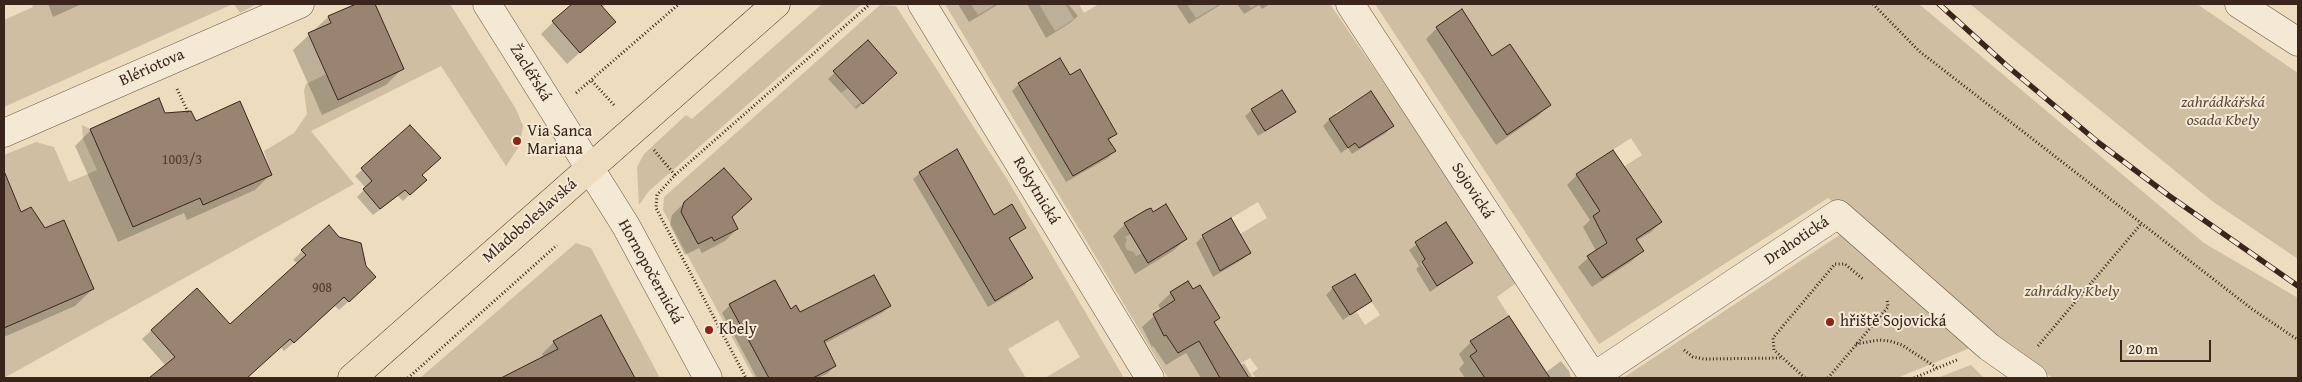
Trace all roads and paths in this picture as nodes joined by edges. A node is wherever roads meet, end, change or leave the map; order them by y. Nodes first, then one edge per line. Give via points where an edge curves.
1 (300, 4) edge
2 (486, 4) edge
3 (679, 4) edge
4 (776, 4) edge
5 (870, 4) edge
6 (922, 4) edge
7 (1350, 4) edge
8 (1873, 4) edge
9 (2239, 4) edge
10 (2298, 42) edge
11 (592, 81) junction
12 (177, 88) dead end
13 (574, 95) dead end
14 (614, 105) dead end
15 (189, 114) dead end
16 (4, 133) edge
17 (650, 146) dead end
18 (590, 168) junction
19 (676, 175) junction
20 (2141, 224) junction
21 (557, 244) dead end
22 (1867, 282) dead end
23 (1881, 294) dead end
24 (1666, 328) junction
25 (2298, 340) edge
26 (1856, 344) junction
27 (1989, 347) junction
28 (1780, 358) junction
29 (1938, 368) junction
30 (2024, 375) edge
31 (352, 378) edge
32 (408, 378) edge
33 (708, 378) edge
34 (746, 378) edge
35 (1150, 378) edge
36 (1594, 378) edge
37 (1805, 378) edge
38 (1828, 378) edge
39 (1914, 378) edge

1 - 16 street, Blériotova
2 - 18 street, Žacléřská
3 - 11 path
4 - 18 main road, Mladoboleslavská
5 - 19 path
6 - 35 street, Rokytnická
7 - 36 street, Sojovická
8 - 20 path via 1919,51
9 - 10 street
11 - 13 path
11 - 14 path
12 - 15 path
17 - 19 path
18 - 31 main road, Mladoboleslavská
18 - 33 street, Hornopočernická via 626,226
19 - 34 path via 657,195 656,208
20 - 25 path
20 - 30 path
21 - 32 path
22 - 28 path via 1845,264 1835,264 1773,338 1774,350
23 - 26 path via 1888,300 1888,307
24 - 27 street, Drahotická via 1838,214
24 - 28 path via 1693,357
24 - 36 street, Drahotická
26 - 29 path via 1890,341
26 - 38 path
27 - 29 path
27 - 30 street, Drahotická
28 - 37 path
29 - 39 path

